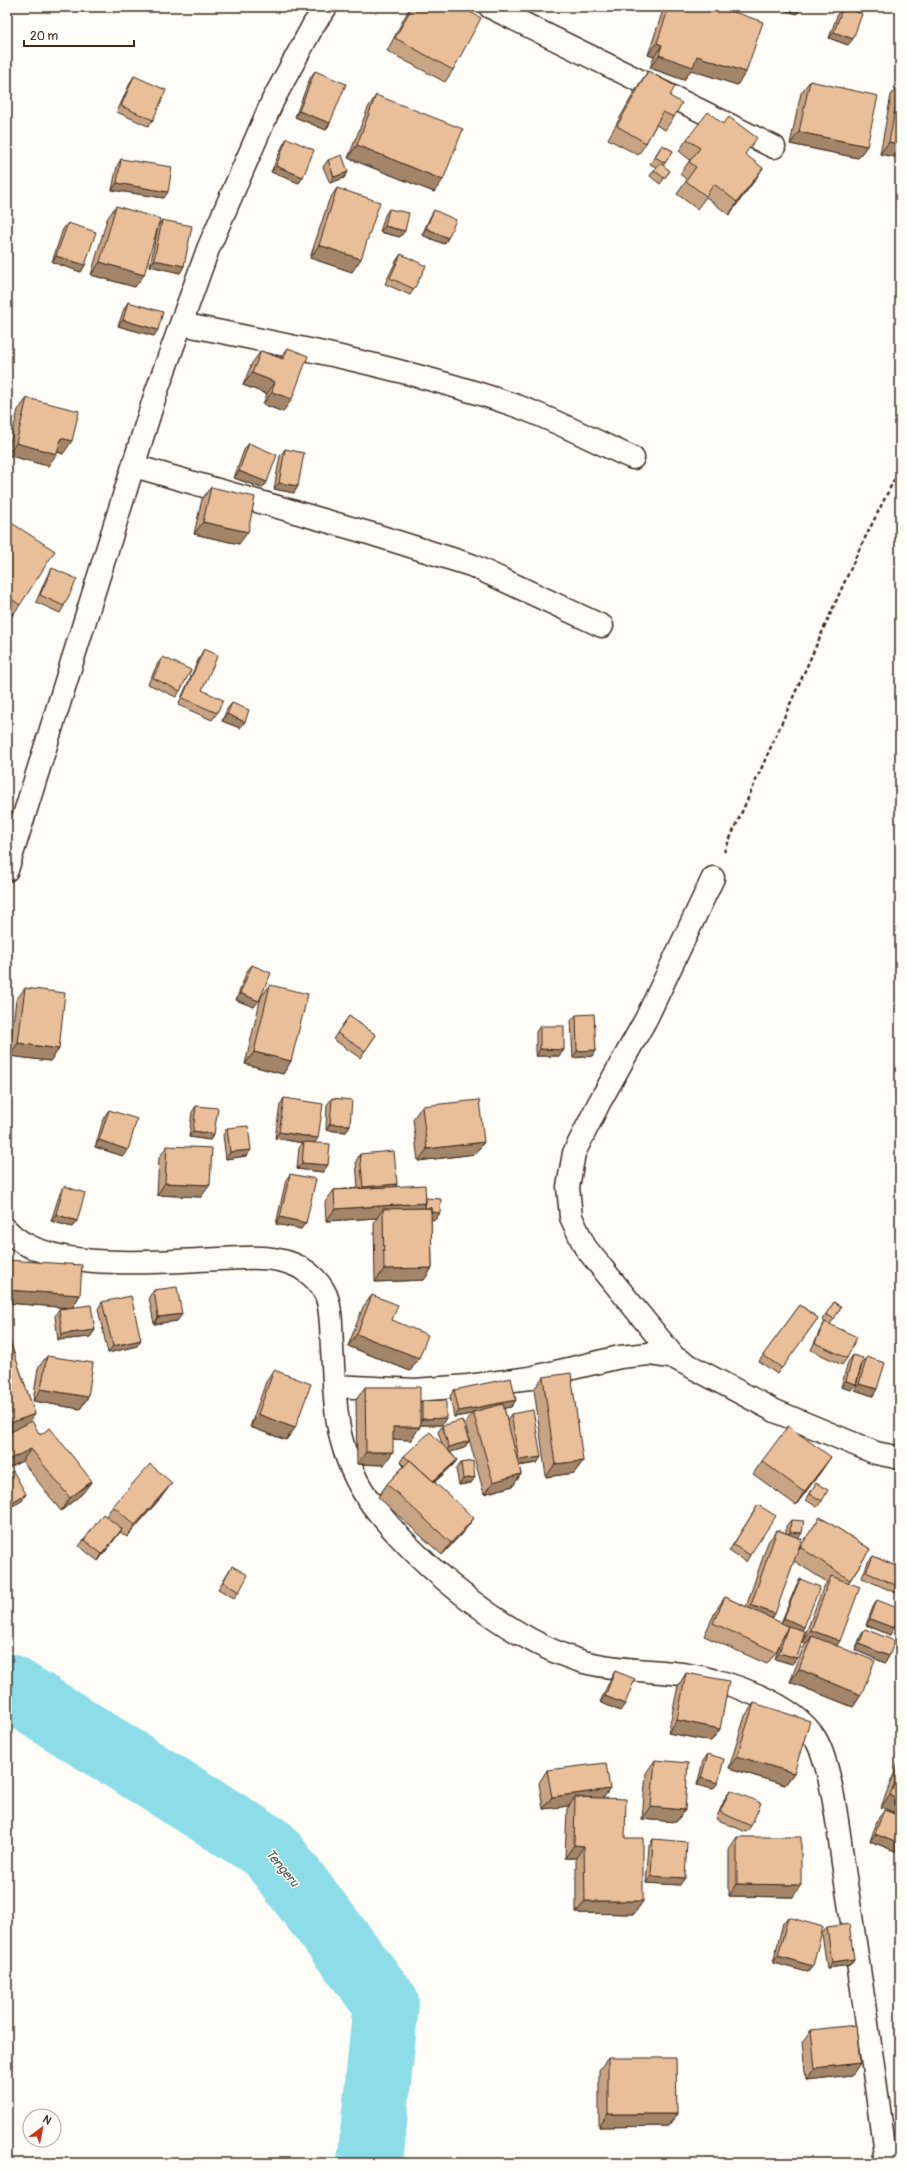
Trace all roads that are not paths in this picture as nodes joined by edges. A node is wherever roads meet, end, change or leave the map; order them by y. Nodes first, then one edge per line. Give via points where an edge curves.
1 (326, 7) edge
2 (490, 7) edge
3 (774, 147) dead end
4 (181, 324) junction
5 (633, 458) dead end
6 (134, 466) junction
7 (602, 626) dead end
8 (7, 870) edge
9 (713, 878) road end
10 (7, 1230) edge
11 (675, 1358) junction
12 (334, 1386) junction
13 (900, 1458) edge
14 (886, 2163) edge

1 - 4 street via 314,24 273,100 208,249
2 - 3 street
4 - 5 street via 317,351 420,377 515,406
4 - 6 street via 156,393
6 - 7 street via 471,565
6 - 8 street via 93,588
9 - 11 street via 646,1019 598,1103 574,1153 568,1187 571,1217 585,1248
10 - 12 street via 29,1247 55,1255 98,1262 250,1257 276,1259 299,1266 315,1278 326,1295 331,1326
11 - 12 street via 649,1354 620,1357 530,1378 468,1386 415,1390
11 - 13 street via 775,1411 876,1454
12 - 14 street via 340,1436 352,1473 377,1511 418,1554 470,1601 543,1645 583,1662 632,1670 692,1675 732,1686 776,1704 804,1724 817,1741 836,1814

